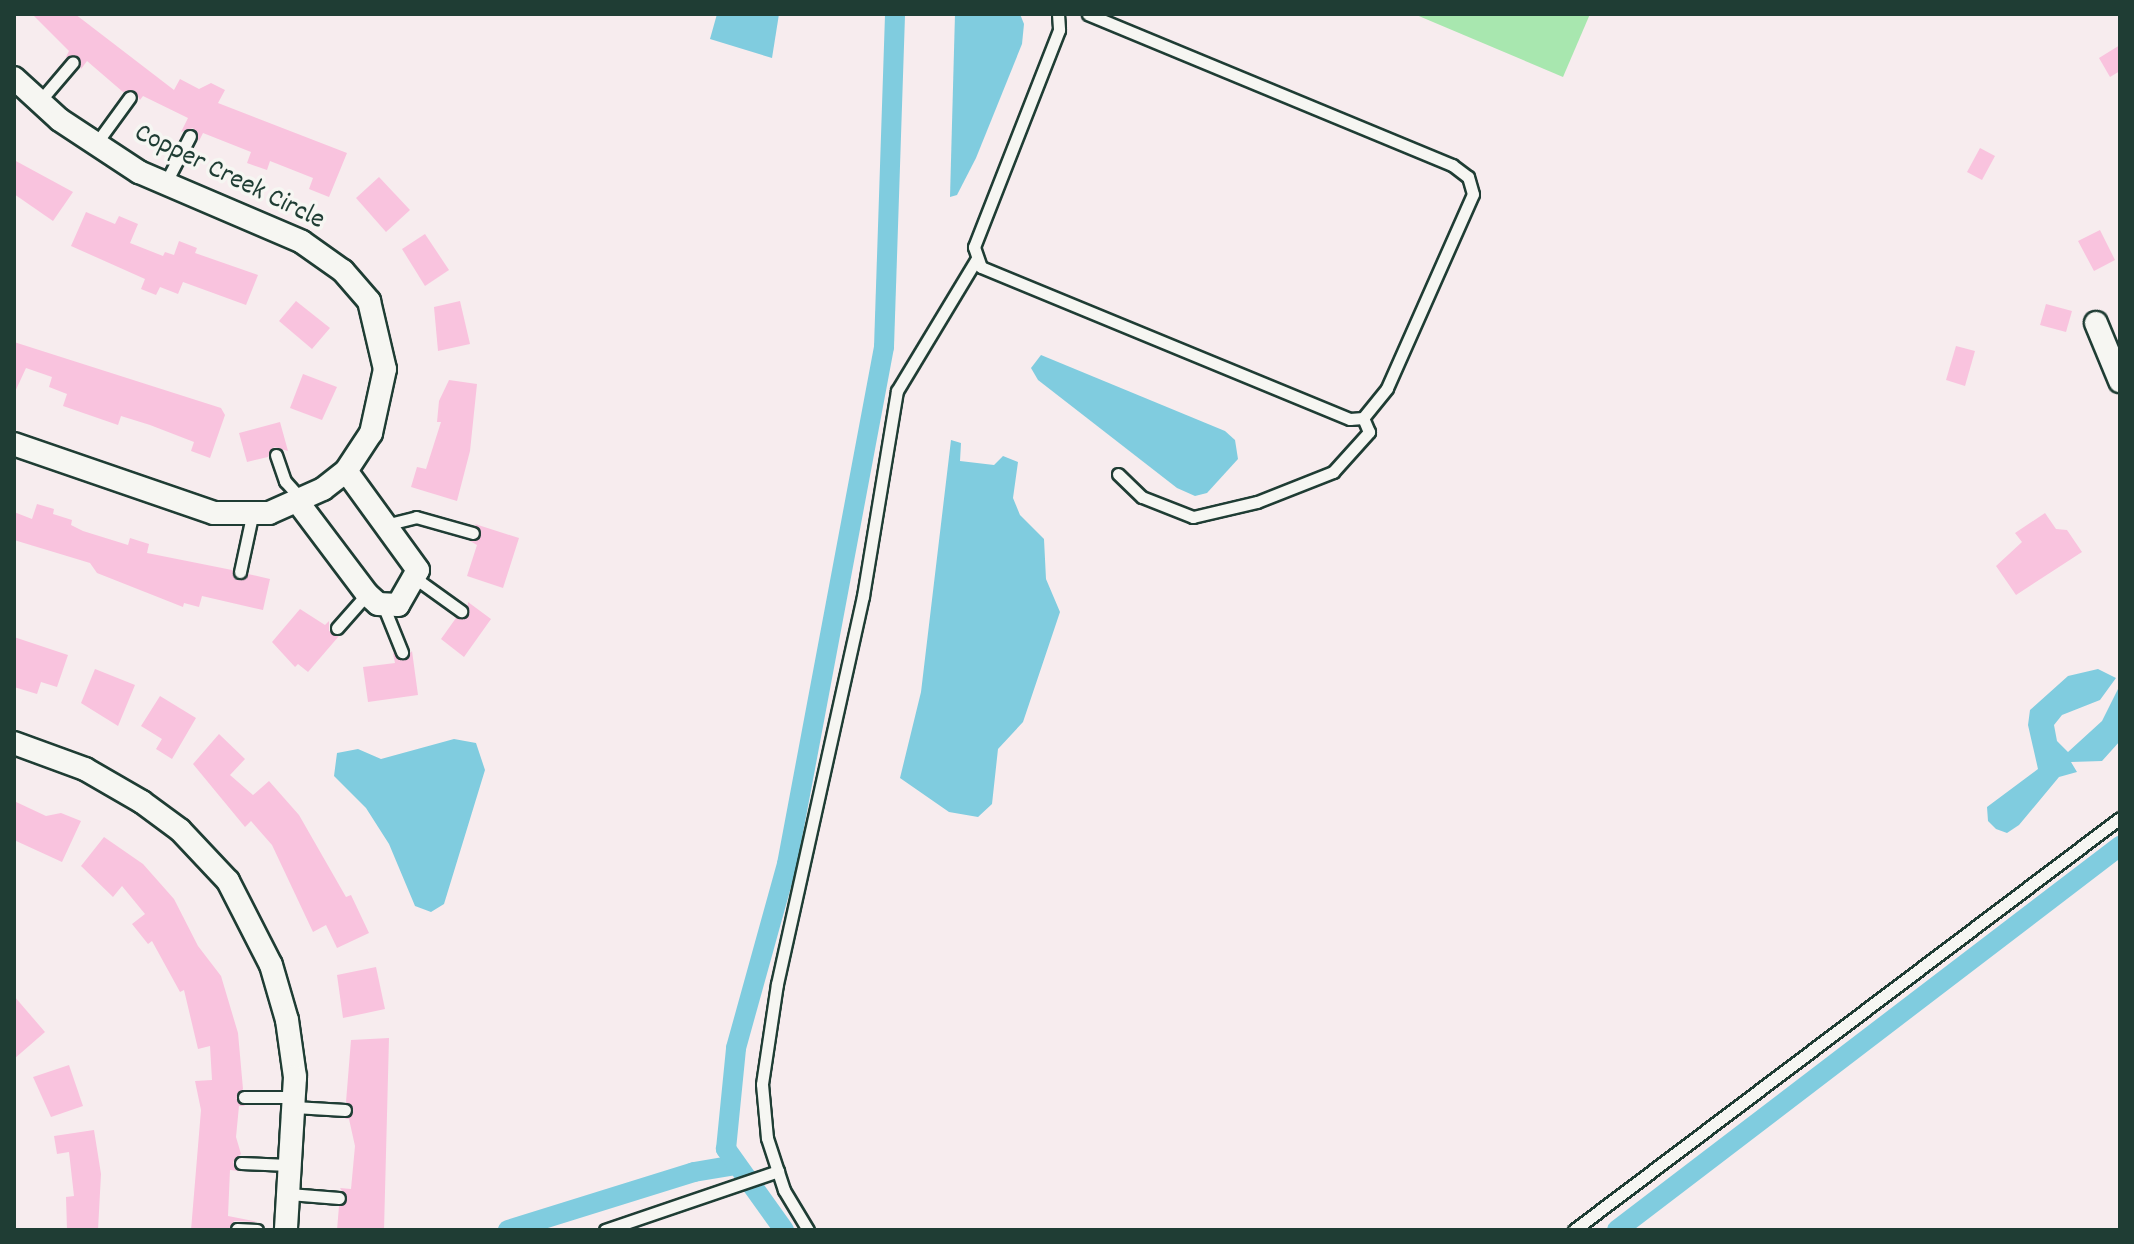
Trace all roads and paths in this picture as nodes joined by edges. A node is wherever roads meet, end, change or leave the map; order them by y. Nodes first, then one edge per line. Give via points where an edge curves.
1 (1058, 14) edge
2 (1088, 14) edge
3 (73, 62) dead end
4 (14, 78) edge
5 (130, 97) dead end
6 (39, 102) junction
7 (190, 136) dead end
8 (94, 145) junction
9 (165, 184) junction
10 (976, 260) junction
11 (2096, 323) dead end
12 (2120, 381) edge
13 (1363, 418) junction
14 (14, 444) edge
15 (276, 455) dead end
16 (346, 471) junction
17 (1118, 474) dead end
18 (299, 500) junction
19 (252, 516) junction
20 (385, 525) junction
21 (473, 533) dead end
22 (240, 572) dead end
23 (415, 578) junction
24 (374, 599) junction
25 (461, 611) dead end
26 (337, 628) dead end
27 (402, 652) dead end
28 (14, 743) edge
29 (2120, 818) edge
30 (244, 1097) dead end
31 (294, 1102) junction
32 (345, 1110) dead end
33 (241, 1163) dead end
34 (289, 1165) junction
35 (777, 1171) junction
36 (289, 1194) junction
37 (339, 1198) dead end
38 (237, 1229) edge
39 (257, 1230) edge
40 (286, 1230) edge
41 (605, 1230) edge
42 (808, 1230) edge
43 (1574, 1230) edge

1 - 10 lane via 1059,30 974,247
2 - 13 lane via 1452,165 1468,177 1473,194 1387,388
3 - 6 lane
4 - 6 street, Copper Creek Circle
5 - 8 lane
6 - 8 street, Copper Creek Circle
7 - 9 lane
8 - 9 street, Copper Creek Circle
9 - 16 street, Copper Creek Circle via 302,242 343,271 369,301 380,330 385,369 380,407
10 - 13 lane via 981,267 1350,419
10 - 35 lane via 897,391 863,596 775,998 762,1084 767,1138
11 - 12 street
13 - 17 lane via 1369,432 1333,472 1257,502 1193,517 1142,497
14 - 19 street via 214,513
15 - 18 lane
16 - 18 street
16 - 20 street
18 - 19 street
18 - 24 street
19 - 22 lane
20 - 21 lane via 416,517
20 - 23 street via 418,570
23 - 24 street via 398,605
23 - 25 lane
24 - 26 lane
24 - 27 lane
28 - 31 street via 85,769 142,802 180,830 228,881 271,965 287,1020
29 - 43 lane
30 - 31 lane
31 - 32 lane
31 - 34 street
33 - 34 lane
34 - 36 street
35 - 41 lane
35 - 42 lane
36 - 37 lane
36 - 40 street
38 - 39 lane

